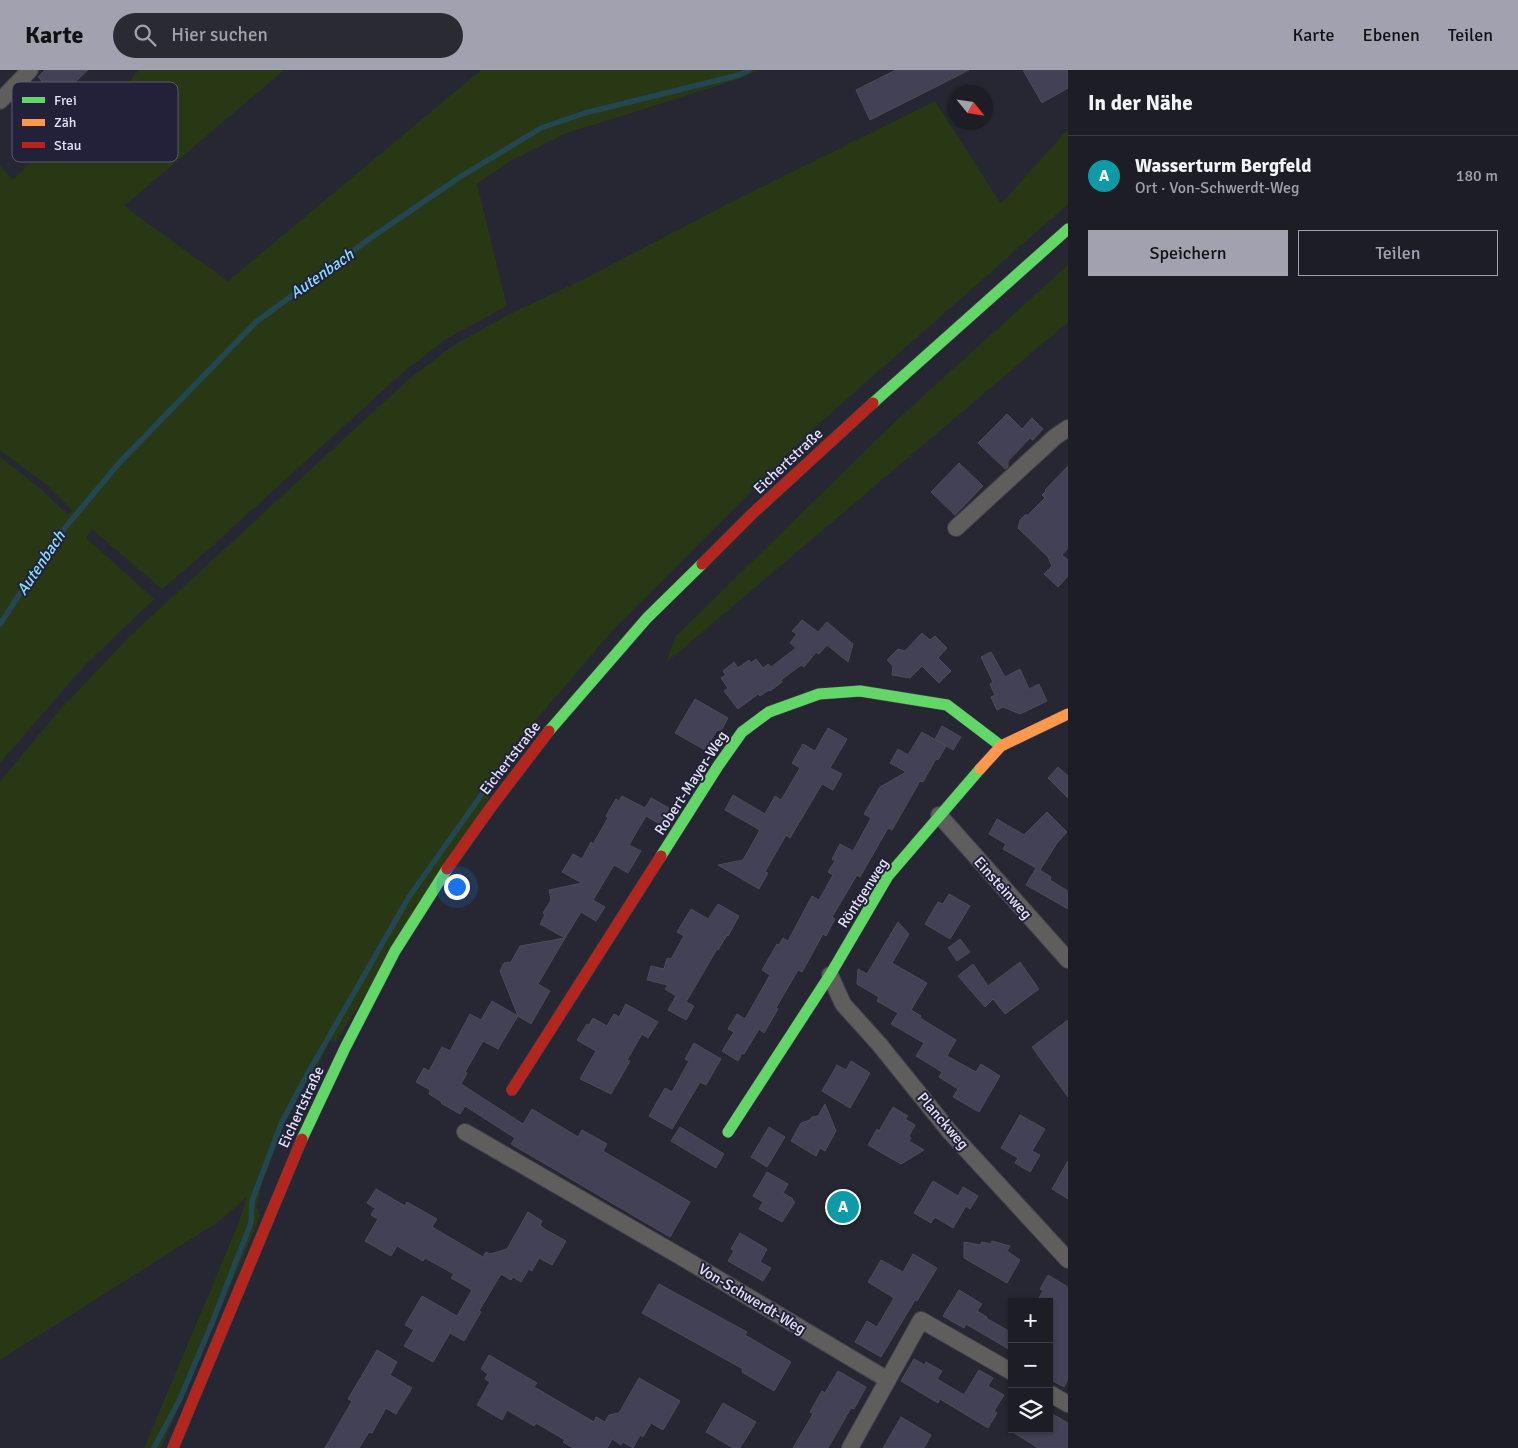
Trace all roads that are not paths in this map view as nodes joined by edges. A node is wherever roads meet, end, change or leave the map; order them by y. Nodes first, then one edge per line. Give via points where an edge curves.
1 (30, 70) edge
2 (18, 82) edge
3 (12, 89) edge
4 (0, 101) edge
5 (1068, 229) edge
6 (1068, 428) edge
7 (956, 528) dead end
8 (1068, 714) edge
9 (1001, 746) junction
10 (939, 815) junction
11 (1068, 960) edge
12 (830, 975) junction
13 (512, 1090) dead end
14 (465, 1132) dead end
15 (728, 1132) dead end
16 (1068, 1260) edge
17 (1008, 1370) edge
18 (888, 1380) junction
19 (1053, 1395) edge
20 (1068, 1404) edge
21 (173, 1448) edge
22 (850, 1448) edge

1 - 2 street
3 - 4 street
5 - 21 street, Eichertstraße via 751,515 647,618 544,737 491,807 437,883 395,951 341,1056 309,1122
6 - 7 street
8 - 9 street, Röntgenweg
9 - 10 street, Röntgenweg
9 - 13 street, Robert-Mayer-Weg via 947,705 860,691 819,694 769,712 742,732 718,766
10 - 11 street, Einsteinweg
10 - 12 street, Röntgenweg via 888,876
12 - 15 street, Röntgenweg
12 - 16 street, Planckweg via 843,1004 950,1132
14 - 18 street, Von-Schwerdt-Weg
17 - 18 street via 921,1320
18 - 22 street
19 - 20 street

